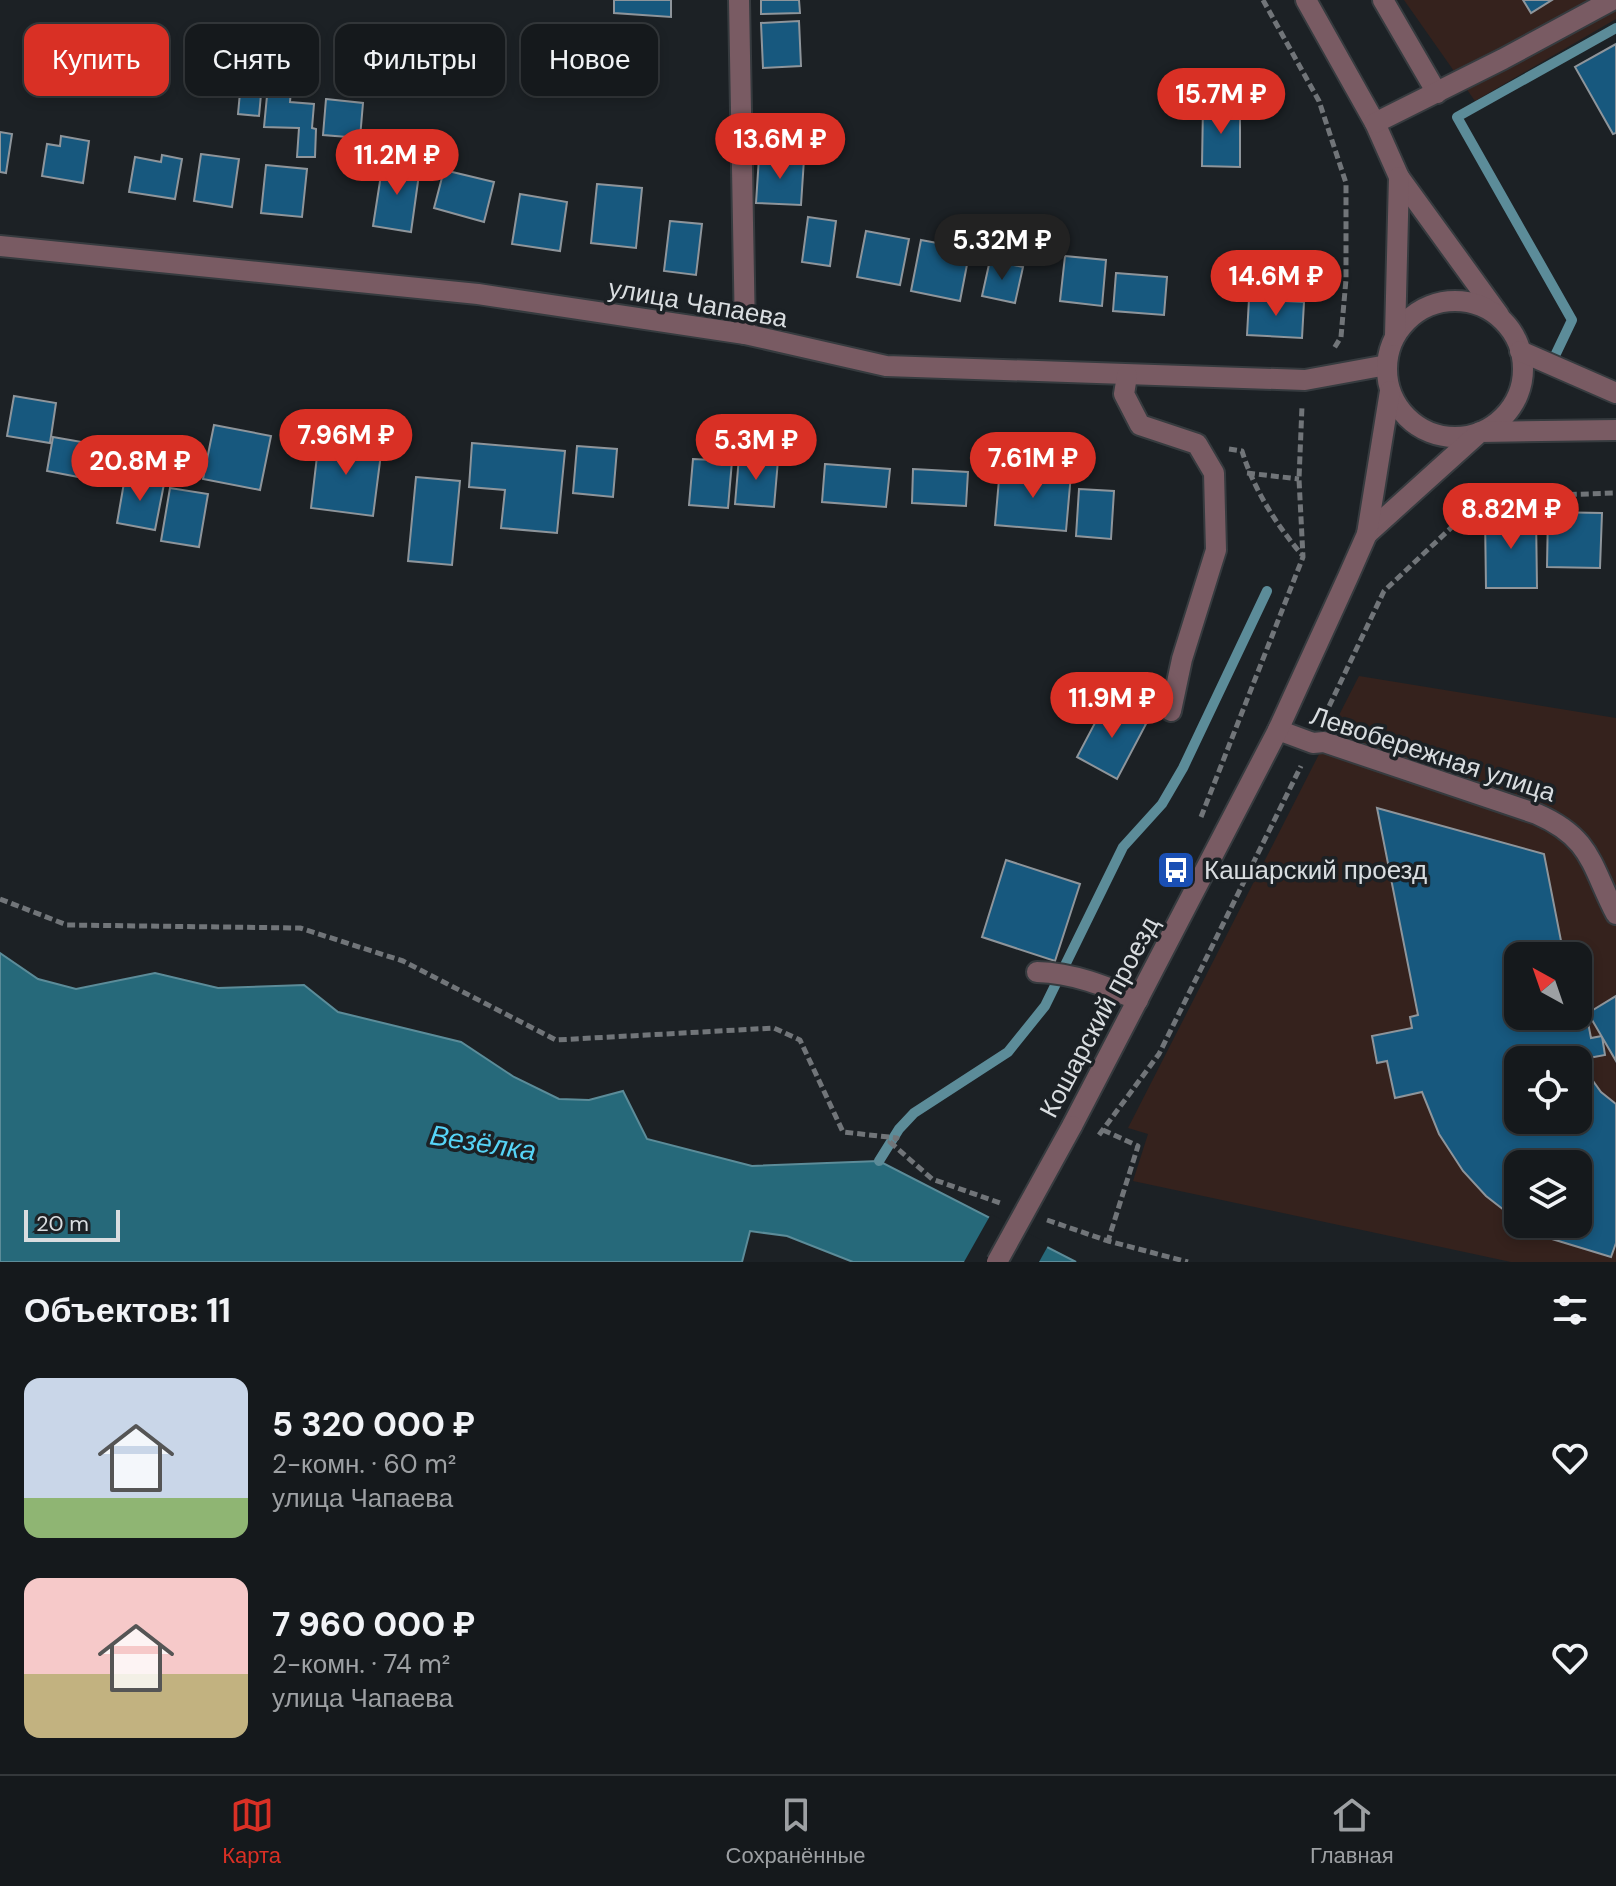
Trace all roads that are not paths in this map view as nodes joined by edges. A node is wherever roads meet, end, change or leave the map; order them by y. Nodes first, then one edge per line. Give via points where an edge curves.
1 (739, 0) edge
2 (1306, 0) edge
3 (1383, 0) edge
4 (1612, 0) edge
5 (1437, 93) junction
6 (1375, 123) junction
7 (1399, 177) junction
8 (0, 246) edge
9 (1503, 321) junction
10 (745, 334) junction
11 (1395, 336) junction
12 (1520, 351) junction
13 (1387, 365) junction
14 (1127, 376) junction
15 (1390, 391) junction
16 (1616, 393) edge
17 (1616, 430) edge
18 (1480, 432) junction
19 (1367, 534) junction
20 (1171, 711) dead end
21 (1278, 730) junction
22 (1616, 914) edge
23 (1044, 972) dead end
24 (1138, 1000) junction
25 (997, 1262) edge

1 - 10 street
2 - 6 street
3 - 5 street
4 - 5 street
5 - 6 street
6 - 7 street
7 - 9 street
7 - 11 street
8 - 10 street, улица Чапаева via 478,294
9 - 11 street via 1486,308 1446,301 1425,307
9 - 12 street
10 - 14 street, улица Чапаева via 886,366
11 - 13 street
12 - 16 street
12 - 18 street via 1521,380 1510,407
13 - 14 street, улица Чапаева via 1305,380
13 - 15 street
14 - 20 street via 1124,394 1140,425 1197,444 1214,473 1216,550
15 - 18 street via 1417,425 1437,434
15 - 19 street, Кошарский проезд
17 - 18 street
18 - 19 street, Кошарский проезд
19 - 21 street, Кошарский проезд
21 - 22 street, Левобережная улица via 1561,825 1579,841
21 - 24 street, Кошарский проезд
23 - 24 street via 1098,982
24 - 25 street, Кошарский проезд, bridge

